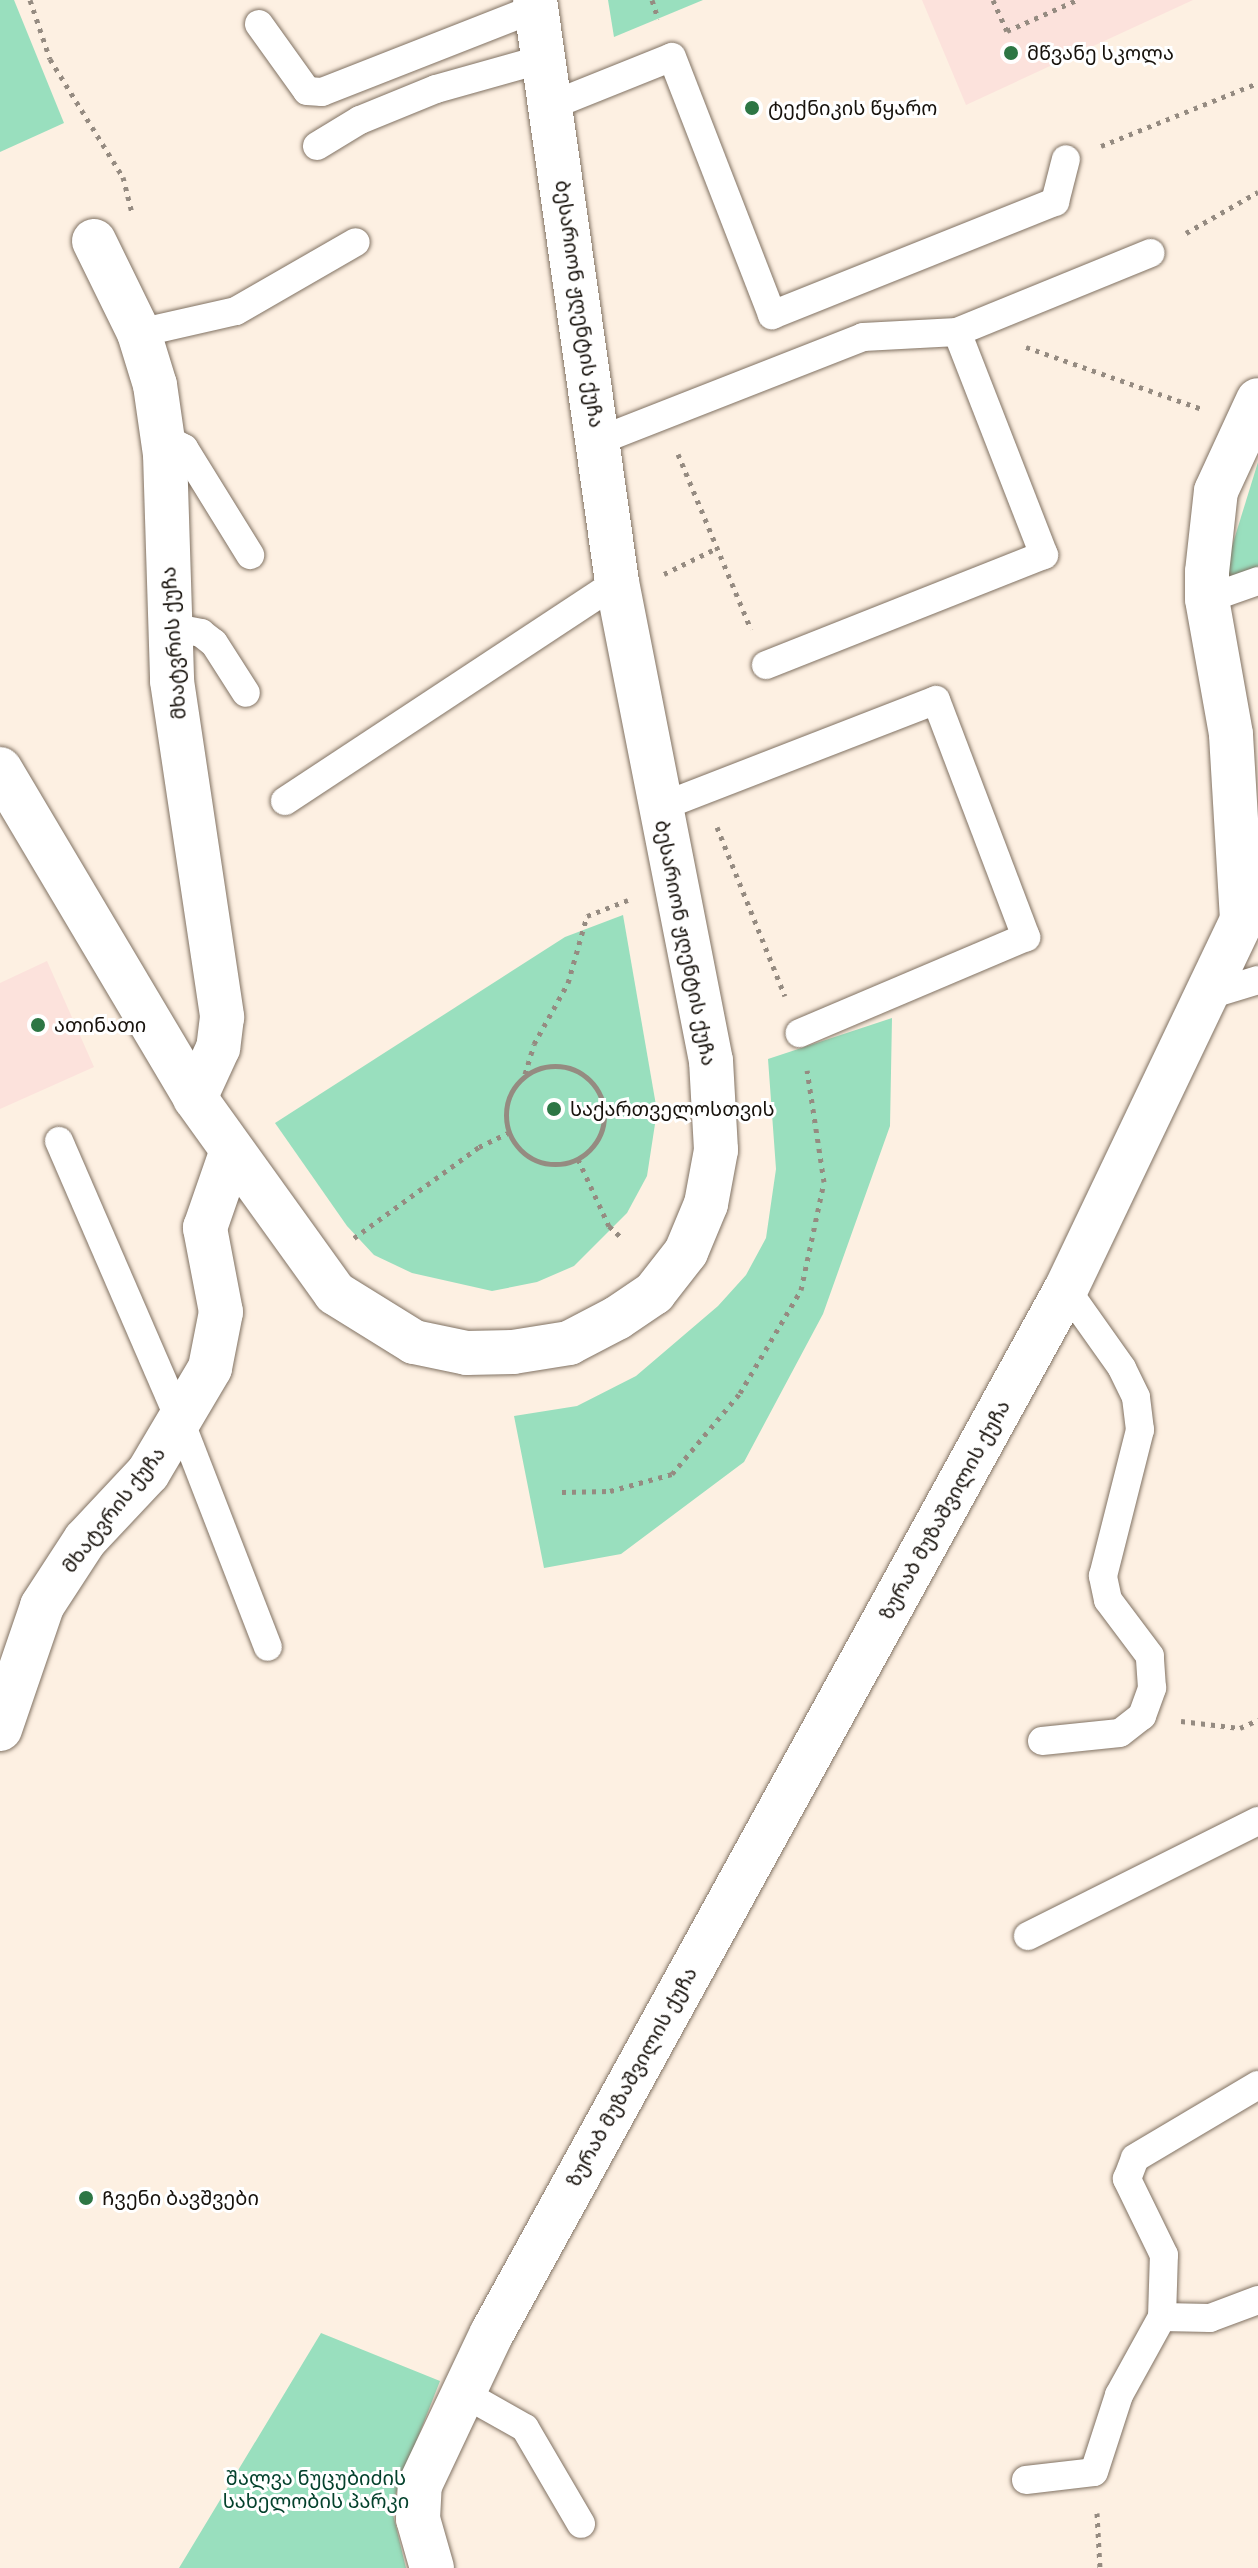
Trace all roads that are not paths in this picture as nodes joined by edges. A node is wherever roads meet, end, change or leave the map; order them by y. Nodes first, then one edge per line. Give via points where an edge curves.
1 (536, 4) edge
2 (259, 24) dead end
3 (543, 59) junction
4 (550, 106) junction
5 (317, 146) dead end
6 (1066, 159) road end
7 (94, 241) road end
8 (356, 242) dead end
9 (1151, 253) road end
10 (139, 333) junction
11 (959, 340) junction
12 (1258, 400) edge
13 (163, 437) junction
14 (598, 441) junction
15 (250, 555) dead end
16 (1258, 581) edge
17 (617, 582) junction
18 (1207, 599) junction
19 (170, 627) junction
20 (766, 665) road end
21 (246, 693) dead end
22 (0, 769) edge
23 (285, 801) dead end
24 (658, 808) junction
25 (1258, 980) edge
26 (1209, 995) junction
27 (800, 1033) dead end
28 (195, 1098) junction
29 (59, 1141) dead end
30 (231, 1153) junction
31 (1066, 1289) junction
32 (181, 1423) junction
33 (268, 1647) dead end
34 (0, 1729) edge
35 (1042, 1741) dead end
36 (1258, 1821) edge
37 (1028, 1936) dead end
38 (1258, 2085) edge
39 (1258, 2300) edge
40 (1162, 2317) junction
41 (463, 2393) junction
42 (1026, 2480) dead end
43 (581, 2524) dead end
44 (432, 2568) edge

1 - 2 lane via 322,92 307,91
1 - 3 street, ბესარიონ ჟღენტის ქუჩა
3 - 4 street, ბესარიონ ჟღენტის ქუჩა
3 - 5 lane via 436,89 360,120
4 - 6 lane via 672,57 772,315 1055,202
4 - 14 street, ბესარიონ ჟღენტის ქუჩა
7 - 10 street, მხატვრის ქუჩა
8 - 10 lane via 236,311
9 - 11 lane
10 - 13 street, მხატვრის ქუჩა
11 - 14 lane via 863,337
11 - 20 lane via 1044,555
12 - 18 street, ზურაბ მუზაშვილის ქუჩა via 1216,491
13 - 15 lane via 184,448
13 - 19 street, მხატვრის ქუჩა
14 - 17 street, ბესარიონ ჟღენტის ქუჩა
16 - 18 lane
17 - 23 lane
17 - 24 street, ბესარიონ ჟღენტის ქუჩა
18 - 26 street, ზურაბ მუზაშვილის ქუჩა via 1231,734 1242,920
19 - 21 lane via 201,633 214,643
19 - 28 street, მხატვრის ქუჩა via 172,681 222,1017 218,1048
22 - 28 street, ბესარიონ ჟღენტის ქუჩა
24 - 27 lane via 936,700 1026,937
24 - 30 street, ბესარიონ ჟღენტის ქუჩა via 711,1061 716,1150 706,1204 686,1252 654,1293 569,1343 467,1353 414,1342 335,1293
25 - 26 lane
26 - 31 street, ზურაბ მუზაშვილის ქუჩა
28 - 30 street, ბესარიონ ჟღენტის ქუჩა
29 - 32 lane
30 - 32 street, მხატვრის ქუჩა via 205,1228 221,1312 210,1368
31 - 35 lane via 1122,1368 1136,1397 1140,1430 1103,1576 1108,1600 1150,1656 1152,1688 1142,1716 1120,1733
31 - 41 street, ზურაბ მუზაშვილის ქუჩა
32 - 33 lane
32 - 34 street, მხატვრის ქუჩა via 148,1473 85,1540 42,1606
36 - 37 lane
38 - 40 lane via 1135,2158 1127,2179 1164,2255
39 - 40 lane via 1210,2318
40 - 42 lane via 1119,2395 1094,2472
41 - 43 lane via 525,2428
41 - 44 street, ზურაბ მუზაშვილის ქუჩა via 420,2485 418,2519

